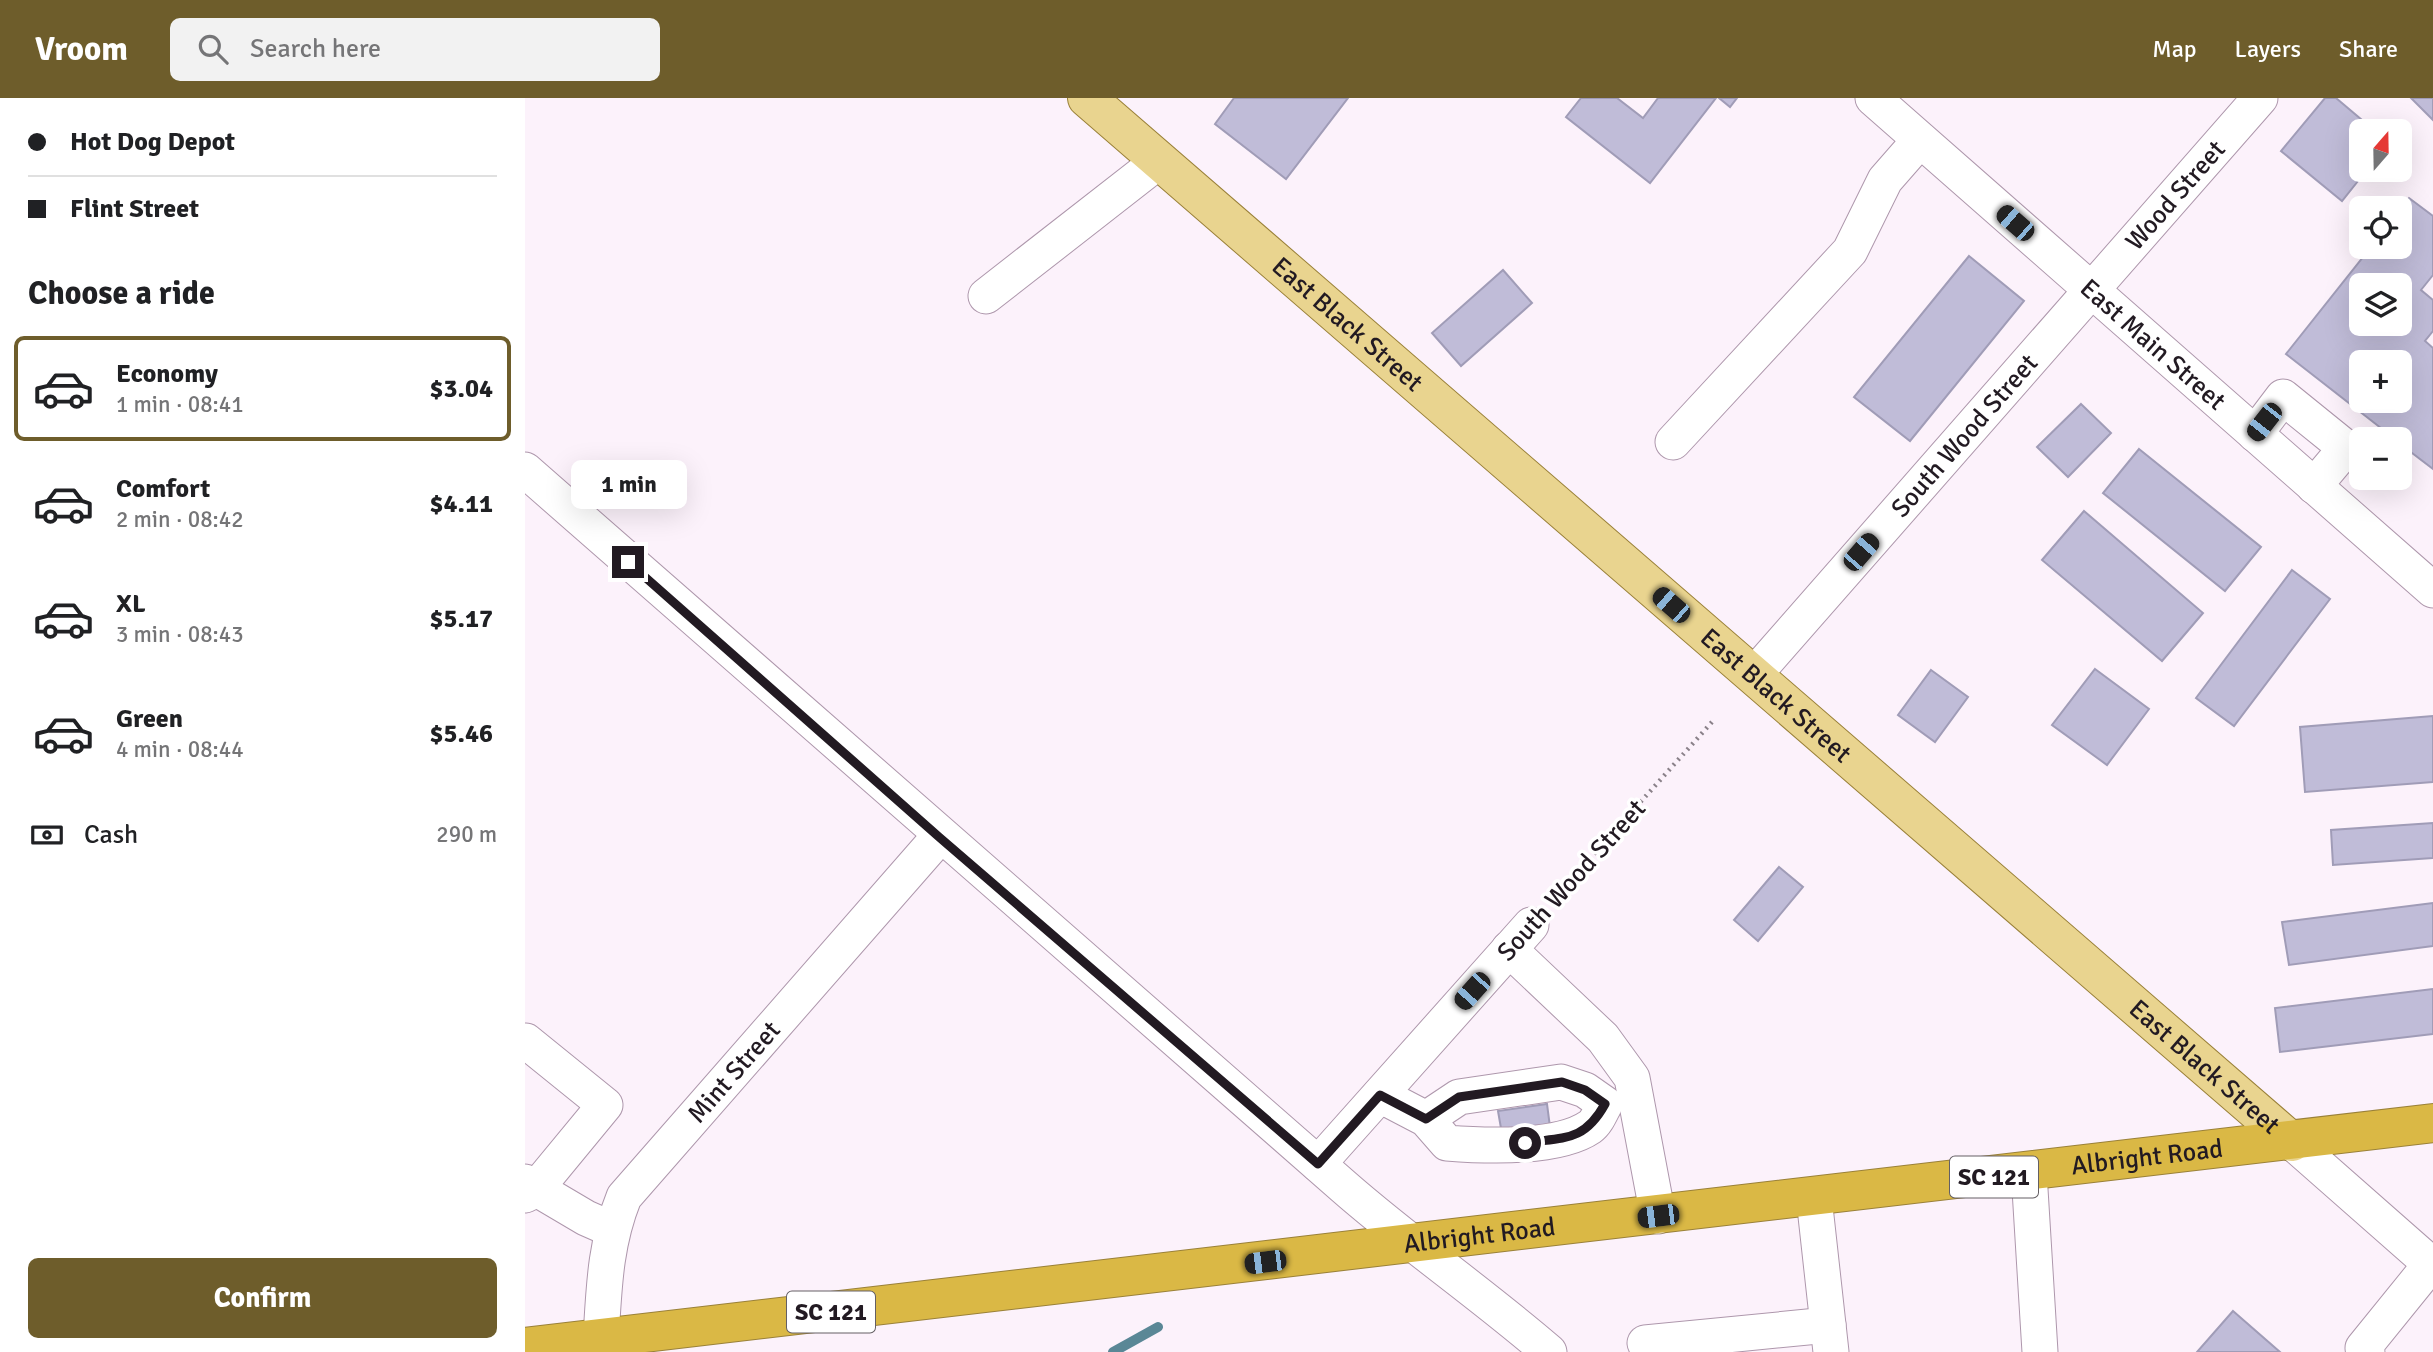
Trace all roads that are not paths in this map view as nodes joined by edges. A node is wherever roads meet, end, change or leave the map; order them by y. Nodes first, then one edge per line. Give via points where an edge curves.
1 (1087, 98) edge
2 (1873, 98) edge
3 (2259, 98) edge
4 (1920, 140) junction
5 (1159, 160) junction
6 (2091, 290) junction
7 (986, 296) dead end
8 (2255, 434) junction
9 (1673, 442) dead end
10 (525, 470) edge
11 (2314, 486) junction
12 (2433, 590) edge
13 (1753, 676) junction
14 (939, 837) junction
15 (526, 1041) edge
16 (1380, 1095) junction
17 (1620, 1101) junction
18 (1426, 1119) junction
19 (2433, 1124) edge
20 (2292, 1142) junction
21 (1318, 1164) junction
22 (2029, 1173) junction
23 (528, 1189) edge
24 (1814, 1198) junction
25 (1658, 1216) junction
26 (611, 1228) junction
27 (1417, 1244) junction
28 (2432, 1265) edge
29 (601, 1338) junction
30 (1829, 1338) edge
31 (656, 1342) edge
32 (1645, 1343) dead end
33 (525, 1347) edge
34 (1549, 1352) edge
35 (2041, 1352) edge
36 (2367, 1352) edge

1 - 5 main road, East Black Street
2 - 4 street, East Main Street
3 - 6 street, Wood Street
4 - 6 street, East Main Street
4 - 9 street via 1885,180 1850,251
5 - 7 street
5 - 13 main road, East Black Street
6 - 8 street, East Main Street
6 - 13 street, South Wood Street
8 - 11 street, East Main Street
8 - 11 street via 2283,397 2346,449
10 - 14 street
11 - 12 street, East Main Street
13 - 20 main road, East Black Street
14 - 21 street
14 - 26 street, Mint Street via 624,1197
15 - 23 street via 605,1105
16 - 17 street, South Wood Street via 1520,937 1632,1078
16 - 18 street
16 - 21 street, South Wood Street
17 - 18 street via 1562,1082 1459,1097
17 - 18 street via 1574,1135 1500,1147 1447,1143
17 - 25 street
19 - 20 highway, Albright Road
20 - 22 highway, Albright Road / SC 121
20 - 28 street, East Black Street
21 - 27 street
22 - 24 highway, Albright Road / SC 121
22 - 35 street
23 - 26 street
24 - 25 highway, Albright Road / SC 121
24 - 30 street
25 - 27 highway, Albright Road / SC 121
26 - 29 street, Mint Street
27 - 31 highway, Albright Road / SC 121
27 - 34 street
28 - 36 street via 2363,1348
29 - 31 highway, Albright Road / SC 121
29 - 33 highway, Albright Road / SC 121
30 - 32 street

